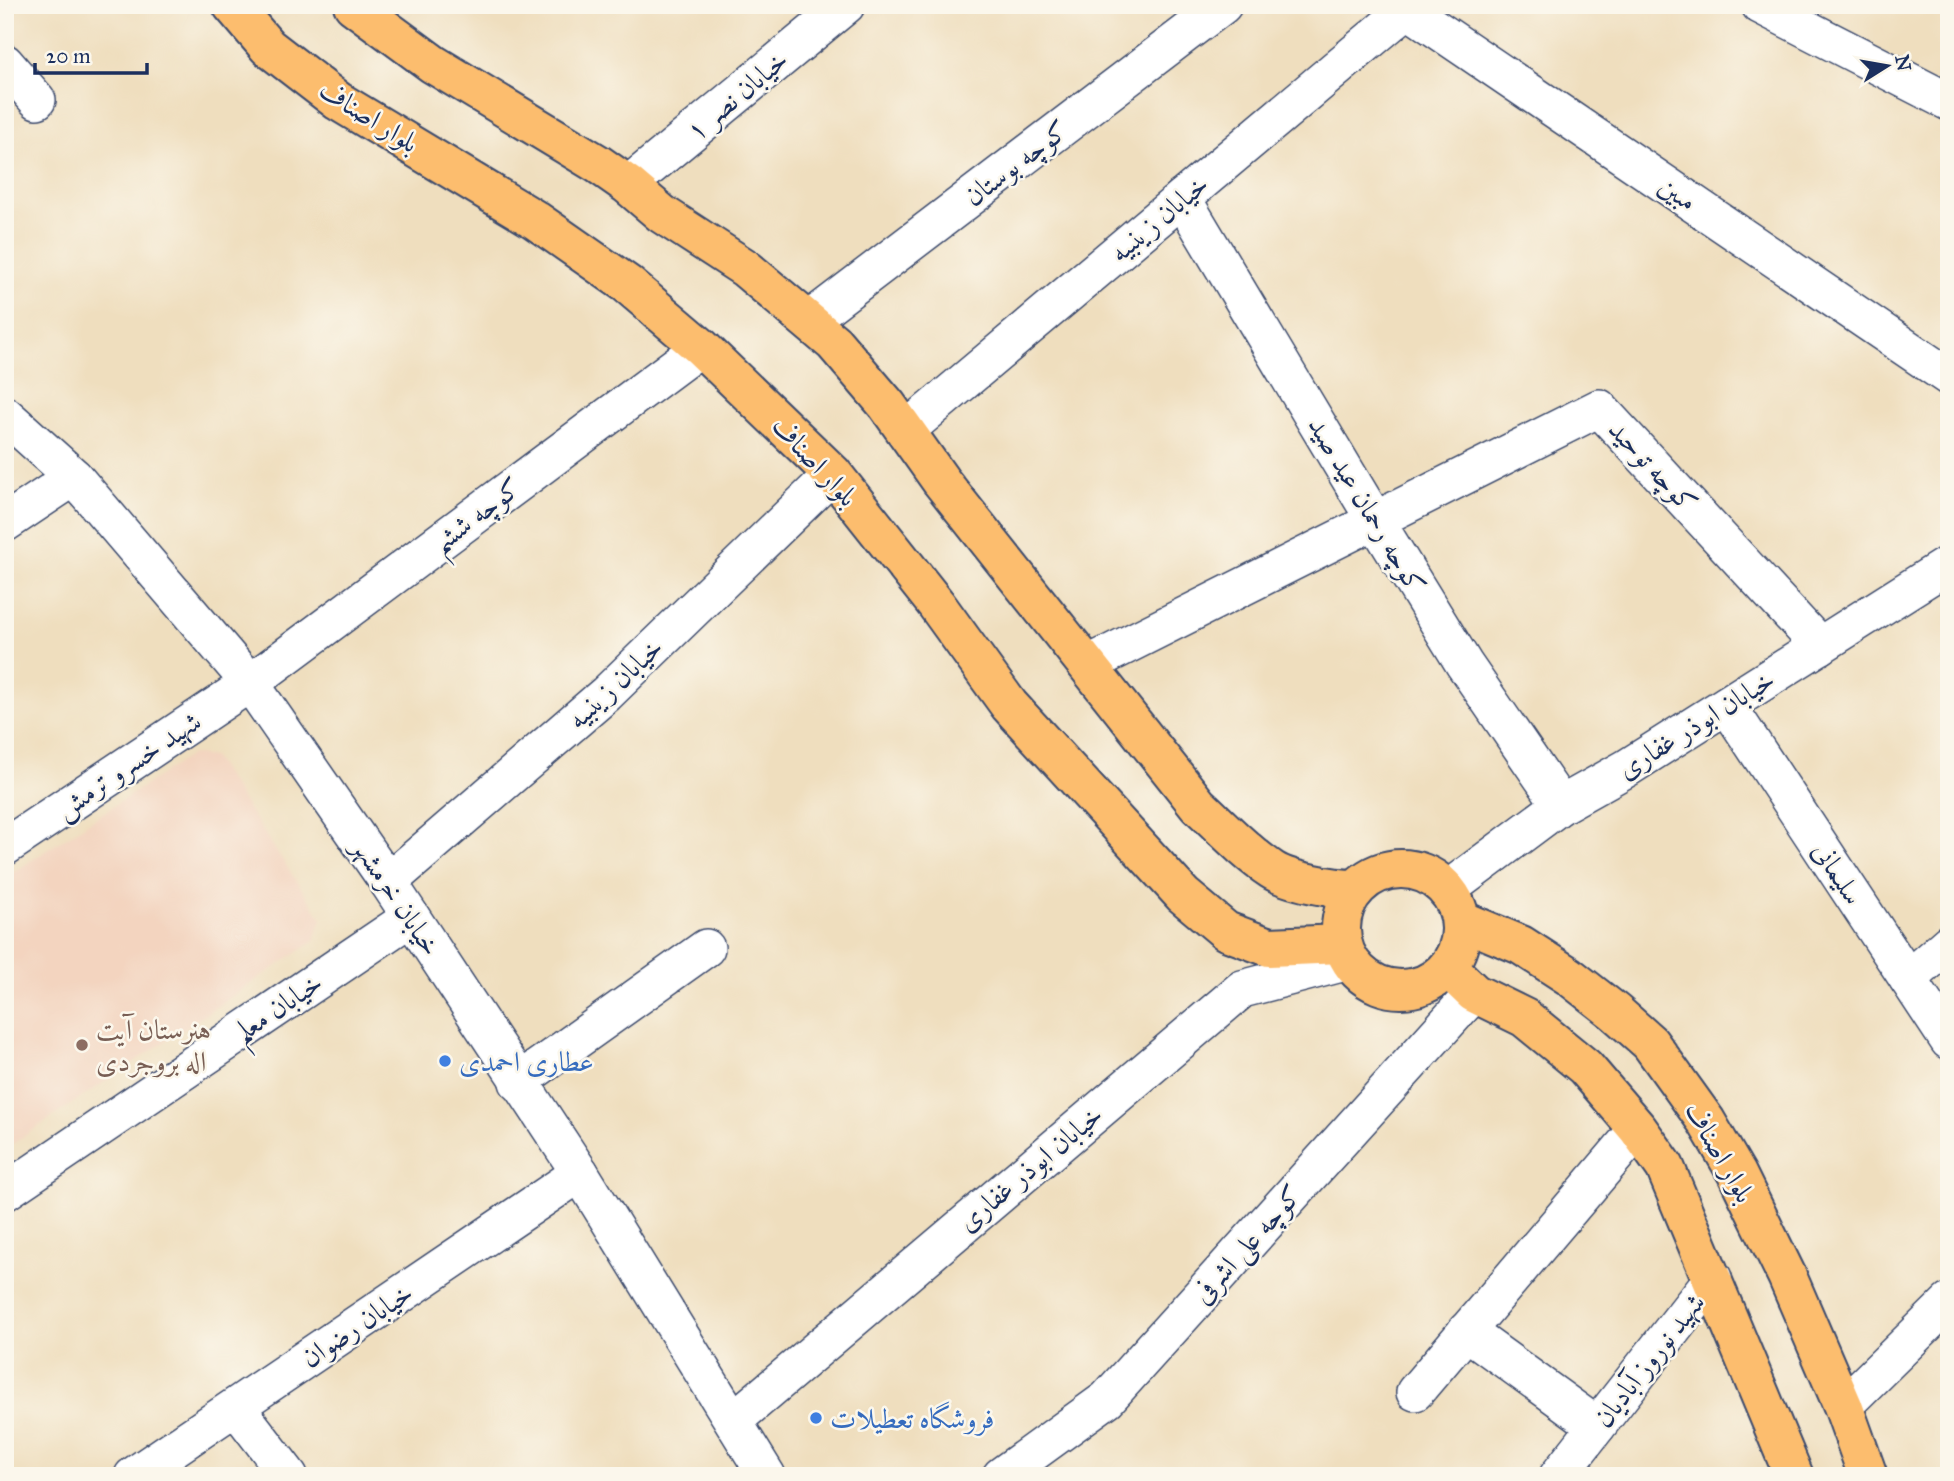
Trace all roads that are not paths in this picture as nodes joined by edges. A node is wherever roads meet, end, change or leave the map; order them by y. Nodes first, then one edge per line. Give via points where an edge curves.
1 (232, 5) edge
2 (353, 5) edge
3 (846, 5) edge
4 (1223, 5) edge
5 (1760, 5) edge
6 (1409, 7) edge
7 (5, 63) edge
8 (37, 100) dead end
9 (1949, 102) edge
10 (628, 185) junction
11 (1182, 198) junction
12 (808, 321) junction
13 (701, 347) junction
14 (1949, 377) edge
15 (5, 415) edge
16 (905, 430) junction
17 (833, 474) junction
18 (74, 477) junction
19 (1375, 519) junction
20 (5, 523) edge
21 (1947, 568) edge
22 (1820, 646) junction
23 (1087, 665) junction
24 (250, 683) junction
25 (1727, 705) junction
26 (1561, 805) junction
27 (5, 847) edge
28 (388, 882) junction
29 (1355, 889) junction
30 (1454, 905) junction
31 (411, 917) junction
32 (1949, 943) edge
33 (706, 948) dead end
34 (1346, 953) junction
35 (1908, 979) junction
36 (1461, 981) junction
37 (1949, 1041) edge
38 (518, 1082) junction
39 (1638, 1129) junction
40 (580, 1173) junction
41 (5, 1192) edge
42 (1713, 1278) junction
43 (1949, 1302) edge
44 (1466, 1331) junction
45 (1415, 1392) dead end
46 (1843, 1406) junction
47 (236, 1407) junction
48 (734, 1420) junction
49 (1597, 1426) junction
50 (133, 1476) edge
51 (289, 1476) edge
52 (768, 1476) edge
53 (1001, 1476) edge
54 (1558, 1476) edge
55 (1794, 1476) edge
56 (1868, 1476) edge

1 - 13 main road, بلوار اصناف via 268,47 338,101 534,219 627,284
2 - 10 main road via 433,64
3 - 10 street, خیابان نصر ۱
4 - 12 street, کوچه بوستان
5 - 9 street
6 - 11 street, خیابان زینبیه
6 - 14 street, مبین
7 - 8 street
10 - 12 main road via 662,214 745,268
11 - 16 street, خیابان زینبیه
11 - 19 street, کوچه رحمان عید صید
12 - 16 main road via 834,344
13 - 17 main road, بلوار اصناف
13 - 24 street, کوچه ششم
15 - 18 street, خیابان خرمشهر
16 - 23 main road
17 - 28 street, خیابان زینبیه via 606,694
17 - 34 main road, بلوار اصناف via 1009,705 1182,894 1226,931 1269,947
18 - 20 street
18 - 24 street, خیابان خرمشهر
19 - 22 street, کوچه توحید via 1599,408
19 - 23 street
19 - 26 street, کوچه رحمان عید صید via 1464,664
21 - 22 street, خیابان ابوذر غفاری
22 - 25 street, خیابان ابوذر غفاری
23 - 29 main road via 1198,805 1237,841 1273,871 1315,884
24 - 27 street, شهید خسرو ترمش
24 - 28 street, خیابان خرمشهر
25 - 26 street, خیابان ابوذر غفاری
25 - 35 street, سلیمانی
26 - 30 street, خیابان ابوذر غفاری
28 - 31 street, خیابان خرمشهر
29 - 30 main road via 1391,869 1412,869 1432,877
29 - 34 main road via 1340,925
30 - 36 main road via 1461,937 1457,954
30 - 46 main road, بلوار اصناف via 1569,976 1650,1043 1737,1174
31 - 38 street, خیابان خرمشهر
31 - 41 street, خیابان معلم
32 - 35 street
33 - 38 street
34 - 36 main road via 1362,976 1378,986 1397,990 1433,981
34 - 48 street, خیابان ابوذر غفاری via 1242,989
35 - 37 street, سلیمانی
36 - 39 main road, بلوار اصناف via 1525,1018 1585,1067
36 - 53 street, کوچه علی اشرفی via 1107,1399
38 - 40 street, خیابان خرمشهر
39 - 42 main road, بلوار اصناف via 1665,1167
39 - 44 street
40 - 47 street, خیابان رضوان
40 - 48 street, خیابان خرمشهر
42 - 49 street, شهید نوروز آبادیان
42 - 55 main road, بلوار اصناف
43 - 46 street
44 - 45 street
44 - 49 street
46 - 56 main road, بلوار اصناف
47 - 50 street, خیابان رضوان
47 - 51 street
48 - 52 street, خیابان خرمشهر
49 - 54 street, شهید نوروز آبادیان

